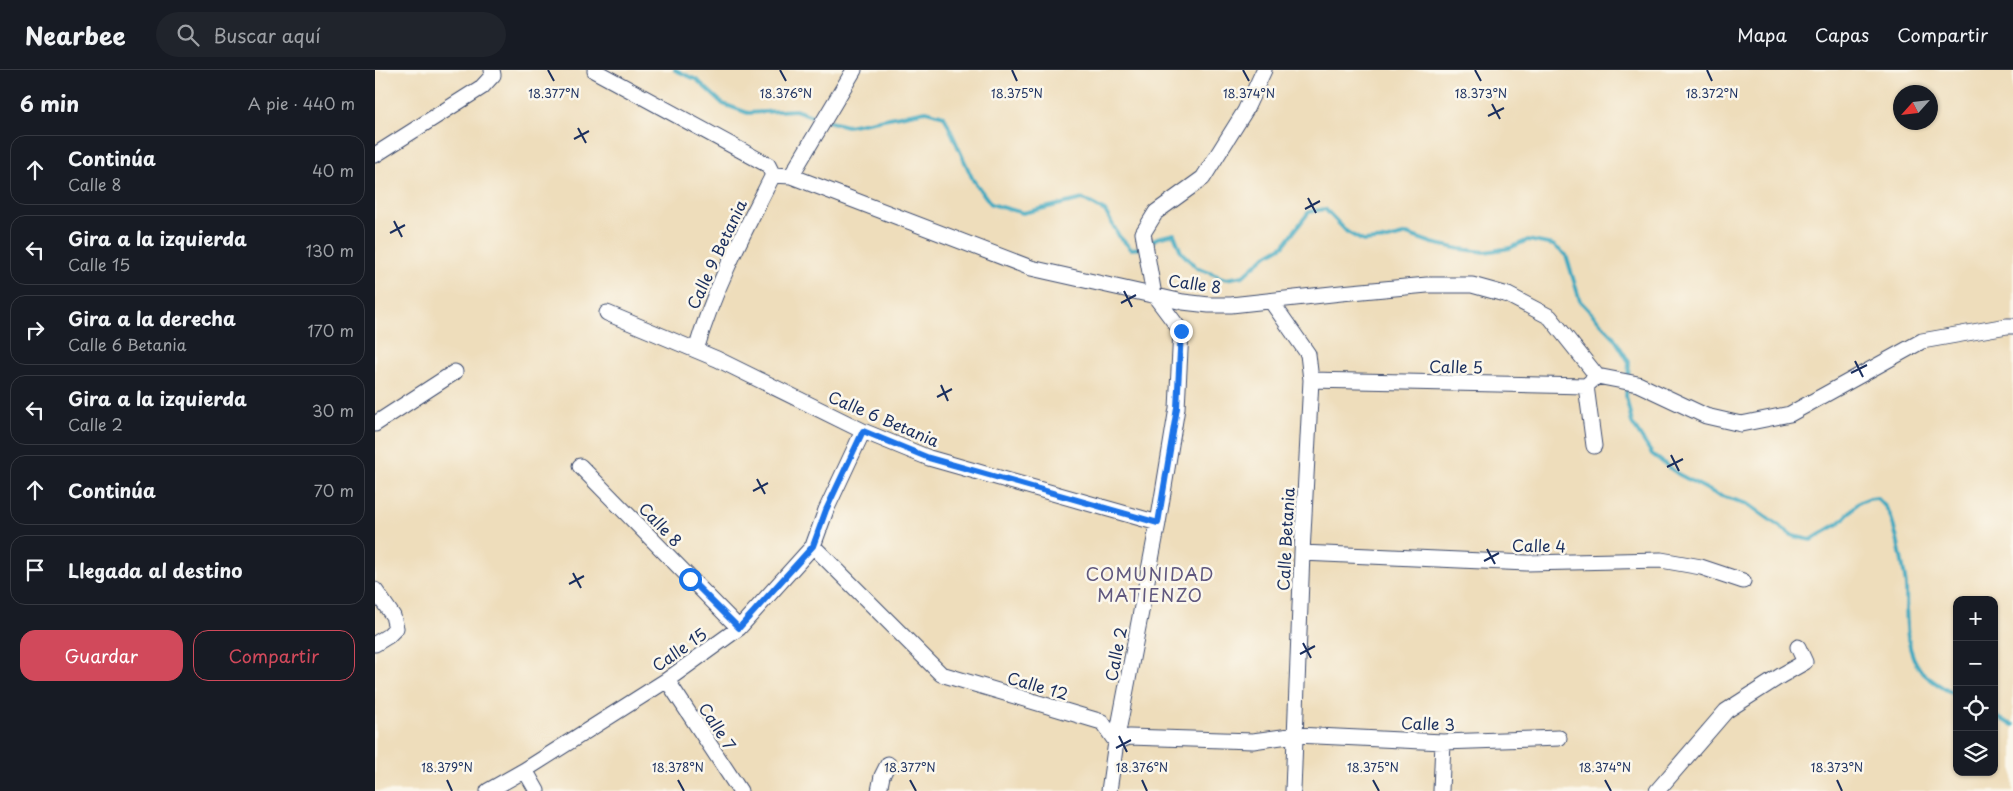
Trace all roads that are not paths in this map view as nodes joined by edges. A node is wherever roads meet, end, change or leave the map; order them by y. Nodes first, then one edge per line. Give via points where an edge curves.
1 (492, 70) edge
2 (854, 70) edge
3 (1263, 70) edge
4 (595, 71) edge
5 (375, 155) edge
6 (773, 175) junction
7 (791, 176) junction
8 (1154, 295) junction
9 (1271, 301) junction
10 (607, 313) dead end
11 (2013, 326) edge
12 (696, 350) junction
13 (455, 372) dead end
14 (1311, 380) junction
15 (1592, 381) junction
16 (375, 424) edge
17 (863, 431) junction
18 (1594, 446) dead end
19 (580, 466) dead end
20 (1158, 523) junction
21 (813, 546) junction
22 (1302, 553) junction
23 (1743, 581) dead end
24 (375, 590) edge
25 (739, 628) junction
26 (375, 644) edge
27 (1797, 647) dead end
28 (667, 680) junction
29 (1296, 734) junction
30 (1559, 738) dead end
31 (1116, 742) junction
32 (1443, 742) junction
33 (888, 764) dead end
34 (525, 770) junction
35 (488, 791) edge
36 (537, 791) edge
37 (740, 791) edge
38 (879, 791) edge
39 (1109, 791) edge
40 (1293, 791) edge
41 (1441, 791) edge
42 (1657, 791) edge

1 - 5 street via 493,75 482,87
2 - 7 street
3 - 8 street via 1245,111 1203,178 1156,212 1143,233
4 - 6 street via 768,166
6 - 7 street, Calle 8
6 - 12 street, Calle 9 Betania via 733,254
7 - 8 street, Calle 8 via 1031,268
8 - 9 street, Calle 8 via 1209,305
8 - 20 street, Calle 2 via 1181,331 1177,408
9 - 14 street, Calle Betania via 1308,354
9 - 15 street, Calle 8 via 1417,286 1472,285 1508,296 1550,317
10 - 12 street, Calle 6 Betania
11 - 15 street, Calle 5 via 1922,341 1790,414 1741,424 1706,416 1635,384 1619,380
12 - 17 street, Calle 6 Betania
13 - 16 street
14 - 15 street, Calle 5
14 - 22 street, Calle Betania
15 - 18 street
17 - 20 street, Calle 6 Betania via 929,458
17 - 21 street, Calle 15
19 - 25 street, Calle 8
20 - 31 street, Calle 2
21 - 25 street, Calle 15
21 - 31 street, Calle 12 via 941,674 1103,722
22 - 23 street, Calle 4 via 1527,563 1661,560 1701,567
22 - 29 street, Calle Betania
24 - 26 street via 393,616 396,628
25 - 28 street, Calle 15
27 - 42 street via 1805,662 1726,711
28 - 34 street, Calle 15
28 - 37 street, Calle 7
29 - 31 street via 1253,741 1129,737
29 - 32 street, Calle 3
29 - 40 street, Calle Betania
30 - 32 street, Calle 3
31 - 39 street, Calle 2
32 - 41 street
33 - 38 street
34 - 35 street, Calle 15
34 - 36 street

